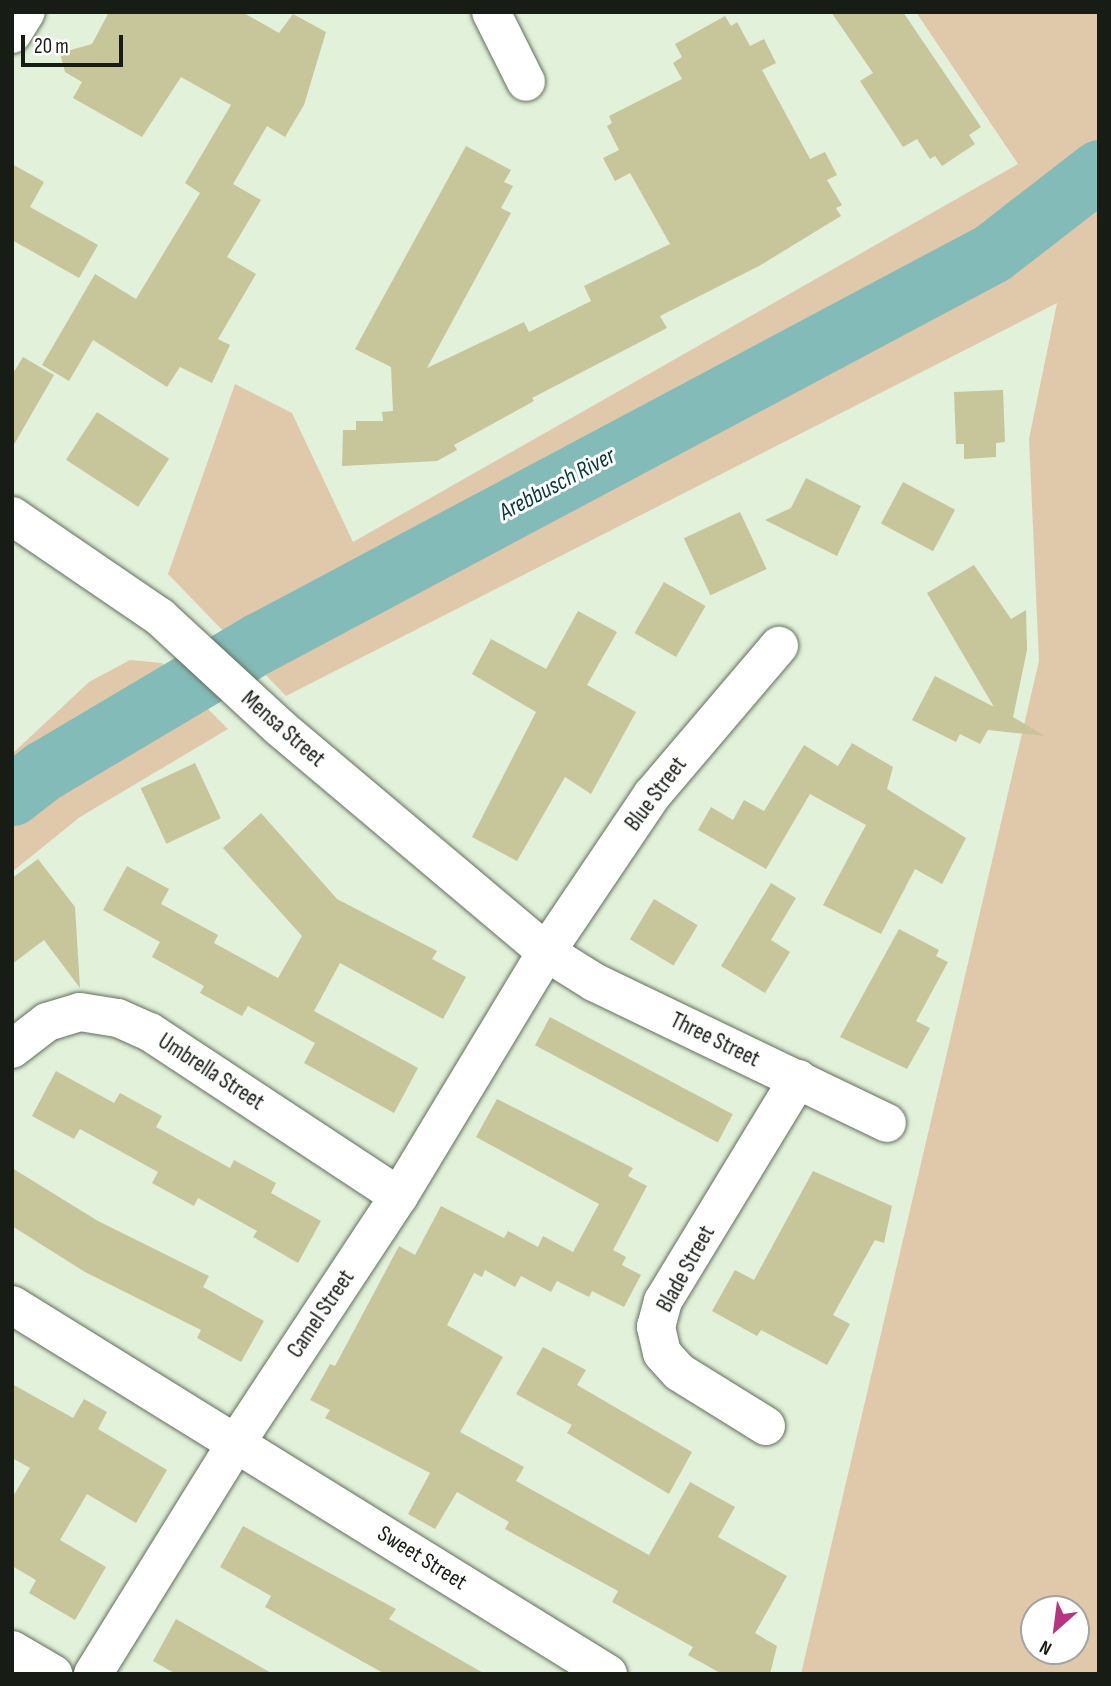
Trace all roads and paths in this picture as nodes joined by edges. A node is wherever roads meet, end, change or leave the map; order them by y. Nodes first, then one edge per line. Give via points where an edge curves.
1 (26, 12) edge
2 (491, 12) edge
3 (12, 34) edge
4 (526, 82) dead end
5 (12, 516) edge
6 (779, 646) dead end
7 (546, 952) junction
8 (12, 1049) edge
9 (798, 1079) junction
10 (887, 1123) dead end
11 (399, 1196) junction
12 (12, 1305) edge
13 (766, 1426) dead end
14 (236, 1443) junction
15 (12, 1650) edge
16 (53, 1674) edge
17 (93, 1674) edge
18 (608, 1674) edge

1 - 3 street
2 - 4 street
5 - 7 street, Mensa Street via 160,617 279,727
6 - 7 street, Blue Street via 652,796
7 - 9 street, Three Street via 594,982
7 - 11 street, Camel Street
8 - 11 street, Umbrella Street via 47,1022 80,1012 118,1018 150,1032
9 - 10 street, Three Street
9 - 13 street, Blade Street via 663,1301 656,1327 662,1353 679,1372
11 - 14 street, Camel Street
12 - 14 street
14 - 17 street, Camel Street
14 - 18 street, Sweet Street
15 - 16 street

